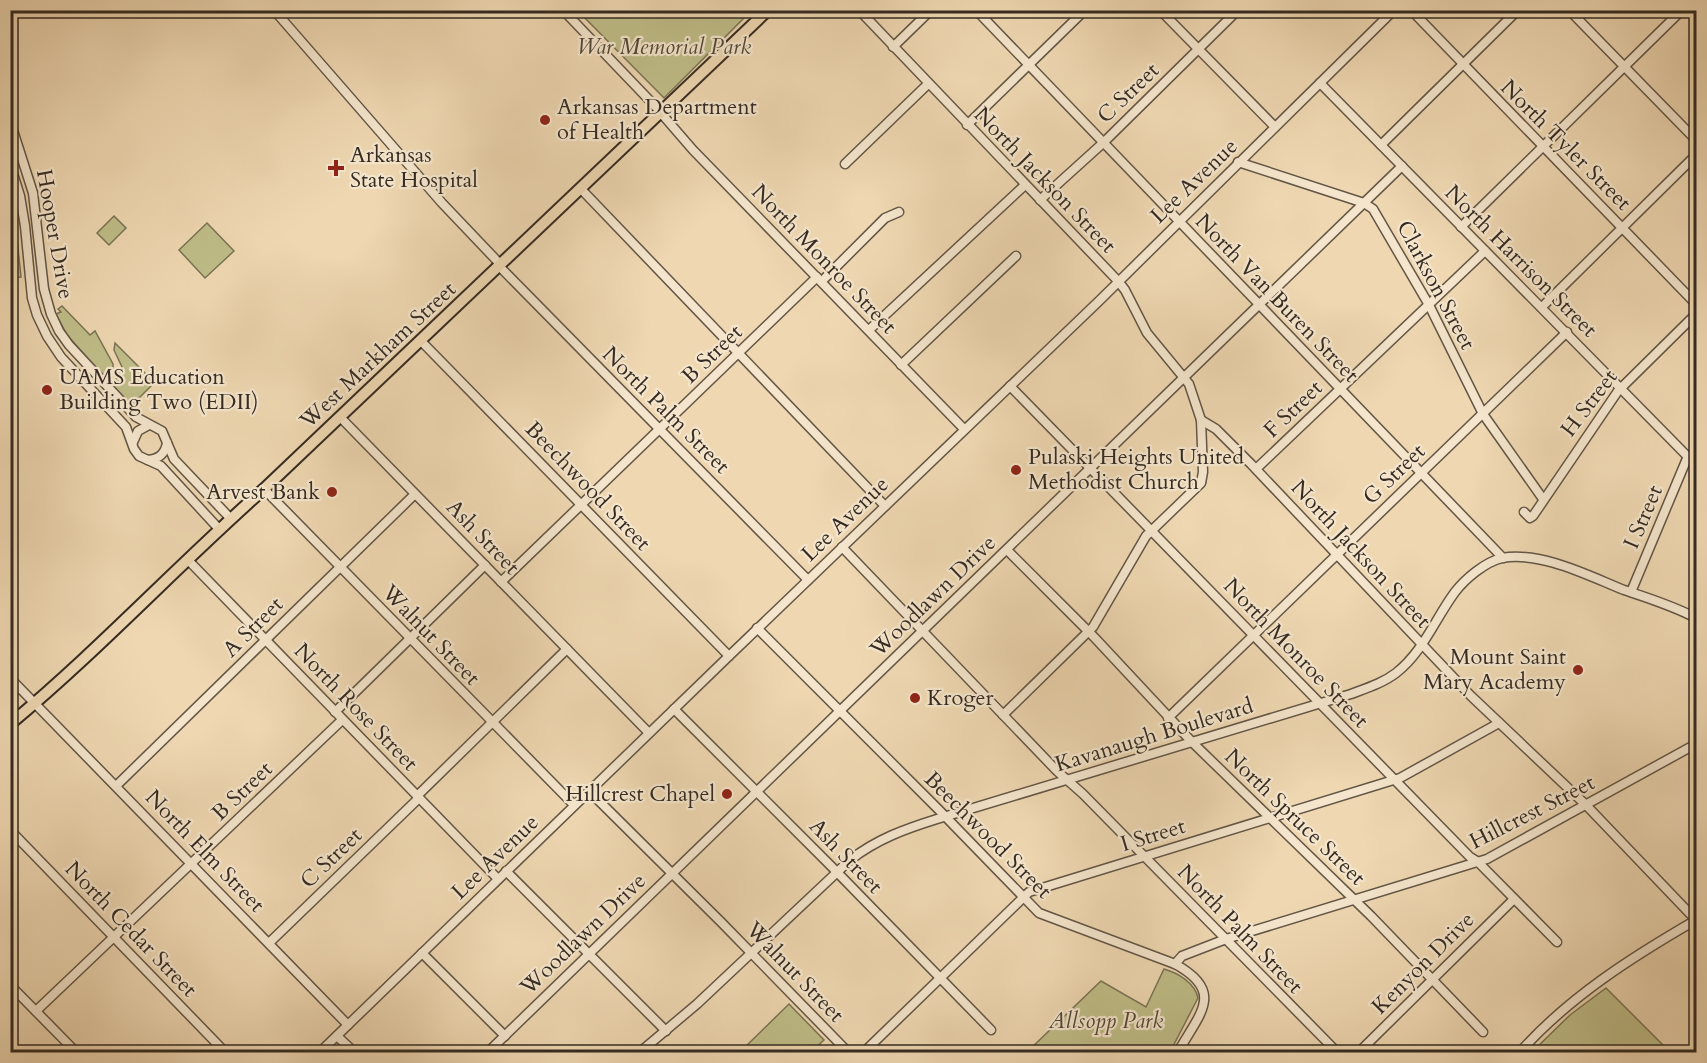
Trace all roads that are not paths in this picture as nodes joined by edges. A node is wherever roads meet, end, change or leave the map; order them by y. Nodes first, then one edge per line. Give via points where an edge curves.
1 (274, 10) edge
2 (563, 10) edge
3 (768, 10) edge
4 (859, 10) edge
5 (931, 10) edge
6 (976, 10) edge
7 (1085, 10) edge
8 (1160, 10) edge
9 (1238, 10) edge
10 (1394, 10) edge
11 (1411, 10) edge
12 (1518, 10) edge
13 (1569, 10) edge
14 (1682, 10) edge
15 (894, 46) junction
16 (1199, 48) junction
17 (1030, 65) junction
18 (1464, 65) junction
19 (1624, 67) junction
20 (1320, 82) junction
21 (928, 84) junction
22 (661, 113) junction
23 (10, 121) edge
24 (967, 125) junction
25 (1275, 127) junction
26 (1696, 140) edge
27 (1103, 142) junction
28 (1381, 145) junction
29 (1542, 147) junction
30 (1696, 155) edge
31 (1238, 162) junction
32 (10, 164) edge
33 (845, 164) dead end
34 (1402, 166) junction
35 (1025, 185) junction
36 (581, 189) junction
37 (1040, 200) junction
38 (1364, 203) junction
39 (899, 212) dead end
40 (1178, 221) junction
41 (1461, 227) junction
42 (1622, 228) junction
43 (1485, 251) junction
44 (1016, 256) dead end
45 (500, 266) junction
46 (819, 279) junction
47 (1118, 281) junction
48 (1696, 304) edge
49 (1429, 305) junction
50 (1260, 306) junction
51 (1542, 307) junction
52 (1696, 314) edge
53 (869, 330) junction
54 (1568, 332) junction
55 (421, 340) junction
56 (739, 352) junction
57 (901, 365) junction
58 (1184, 378) junction
59 (1010, 386) junction
60 (1621, 388) junction
61 (1340, 389) junction
62 (1483, 414) junction
63 (340, 417) junction
64 (1201, 420) junction
65 (149, 425) junction
66 (660, 429) junction
67 (964, 429) junction
68 (133, 442) junction
69 (167, 442) junction
70 (1688, 456) junction
71 (148, 460) junction
72 (1696, 465) edge
73 (1091, 469) junction
74 (1256, 469) junction
75 (1421, 473) junction
76 (264, 489) junction
77 (416, 494) junction
78 (1543, 499) junction
79 (581, 505) junction
80 (885, 506) junction
81 (1524, 512) dead end
82 (231, 519) junction
83 (219, 529) junction
84 (1152, 531) junction
85 (842, 547) junction
86 (1007, 550) junction
87 (1337, 555) junction
88 (1503, 558) junction
89 (188, 560) junction
90 (485, 565) junction
91 (340, 567) junction
92 (808, 580) junction
93 (501, 582) junction
94 (1631, 592) junction
95 (1695, 614) edge
96 (758, 628) junction
97 (923, 630) junction
98 (1088, 632) junction
99 (1254, 635) junction
100 (410, 639) junction
101 (266, 640) junction
102 (1422, 645) junction
103 (567, 649) junction
104 (729, 656) junction
105 (10, 678) edge
106 (36, 703) junction
107 (1319, 703) junction
108 (674, 709) junction
109 (840, 711) junction
110 (335, 712) junction
111 (1003, 715) junction
112 (1168, 718) junction
113 (342, 720) junction
114 (491, 723) junction
115 (1498, 723) junction
116 (10, 724) edge
117 (650, 733) junction
118 (1192, 742) junction
119 (1696, 744) edge
120 (1068, 779) junction
121 (1394, 780) junction
122 (116, 786) junction
123 (589, 791) junction
124 (756, 791) junction
125 (418, 797) junction
126 (574, 805) junction
127 (1586, 805) junction
128 (945, 816) junction
129 (1270, 817) junction
130 (10, 830) edge
131 (1144, 856) junction
132 (1478, 862) junction
133 (191, 864) junction
134 (506, 872) junction
135 (837, 872) junction
136 (672, 873) junction
137 (498, 879) junction
138 (1022, 898) junction
139 (1353, 899) junction
140 (1514, 899) junction
141 (1696, 920) edge
142 (114, 937) junction
143 (1226, 939) junction
144 (1557, 942) dead end
145 (269, 943) junction
146 (751, 952) junction
147 (422, 953) junction
148 (589, 953) junction
149 (1175, 964) junction
150 (939, 979) junction
151 (1432, 979) junction
152 (10, 985) edge
153 (36, 1011) junction
154 (348, 1025) junction
155 (991, 1030) dead end
156 (666, 1031) junction
157 (1484, 1032) dead end
158 (337, 1036) junction
159 (506, 1036) junction
160 (76, 1053) edge
161 (225, 1053) edge
162 (320, 1053) edge
163 (354, 1053) edge
164 (488, 1053) edge
165 (640, 1053) edge
166 (848, 1053) edge
167 (864, 1053) edge
168 (1178, 1053) edge
169 (1337, 1053) edge
170 (1359, 1053) edge
171 (1520, 1053) edge

1 - 45 street, North Palm Street
2 - 22 street, North Monroe Street
3 - 22 main road, West Markham Street
4 - 15 street, North Jackson Street
5 - 15 street
6 - 17 street, North Van Buren Street
7 - 17 street
8 - 16 street
9 - 16 street, C Street
10 - 20 street, Lee Avenue
11 - 18 street, North Tyler Street
12 - 18 street
13 - 19 street
14 - 19 street
15 - 21 street, North Jackson Street
16 - 25 street
16 - 27 street, C Street
17 - 24 street
17 - 27 street, North Van Buren Street
18 - 28 street
18 - 29 street, North Tyler Street
19 - 26 street
19 - 29 street
20 - 25 street, Lee Avenue
20 - 28 street, North Harrison Street
21 - 24 street, North Jackson Street
21 - 33 street
22 - 36 main road, West Markham Street
22 - 46 street, North Monroe Street
23 - 65 street, Hooper Drive via 33,193 44,289 56,324 69,345 136,417
24 - 35 street, North Jackson Street
25 - 31 street, Lee Avenue
27 - 37 street, C Street
27 - 40 street, North Van Buren Street
28 - 34 street, North Harrison Street
29 - 41 street
29 - 42 street, North Tyler Street
30 - 42 street
31 - 38 street
31 - 40 street, Lee Avenue
32 - 68 street, Hooper Drive via 20,196 37,315 58,353 126,427
34 - 38 street, Woodlawn Drive
34 - 41 street, North Harrison Street
35 - 37 street, North Jackson Street
35 - 53 street
36 - 45 main road, West Markham Street
36 - 56 street
37 - 47 street, North Jackson Street
38 - 49 street, Clarkson Street via 1379,218
38 - 50 street, Woodlawn Drive
39 - 46 street, B Street via 885,218
40 - 47 street, Lee Avenue
40 - 50 street, North Van Buren Street
41 - 43 street, North Harrison Street
42 - 48 street, North Tyler Street
42 - 51 street
43 - 49 street, F Street
43 - 51 street, North Harrison Street
44 - 57 street
45 - 55 main road, West Markham Street
45 - 66 street, North Palm Street
46 - 53 street, North Monroe Street
46 - 56 street, B Street
47 - 58 street, North Jackson Street via 1147,333
47 - 59 street, Lee Avenue
49 - 61 street, F Street
49 - 62 street, Clarkson Street
50 - 58 street, Woodlawn Drive
50 - 61 street, North Van Buren Street
51 - 54 street, North Harrison Street
52 - 60 street, H Street
53 - 57 street, North Monroe Street
54 - 60 street, North Harrison Street
54 - 62 street, G Street
55 - 63 main road, West Markham Street
55 - 79 street, Beechwood Street
56 - 66 street, B Street
56 - 80 street
57 - 67 street, North Monroe Street
58 - 64 street, North Jackson Street
58 - 73 street, Woodlawn Drive
59 - 67 street, Lee Avenue
59 - 73 street, North Monroe Street
60 - 70 street, North Harrison Street
60 - 78 street, H Street
61 - 74 street, F Street
61 - 75 street, North Van Buren Street
62 - 75 street, G Street
62 - 78 street, Clarkson Street
63 - 76 main road, West Markham Street
63 - 77 street, Ash Street
64 - 74 street, North Jackson Street via 1216,429
64 - 84 street, North Jackson Street via 1203,480
65 - 68 street via 138,430
65 - 69 street, Hooper Drive via 162,431
66 - 79 street, B Street
66 - 92 street, North Palm Street
67 - 80 street, Lee Avenue
68 - 71 street, Hooper Drive via 139,456
69 - 71 street via 163,454
69 - 82 street, Hooper Drive via 174,459
70 - 72 street, North Harrison Street
70 - 94 street, I Street
71 - 83 street, Hooper Drive via 161,466
73 - 84 street, North Monroe Street
73 - 86 street, Woodlawn Drive
74 - 87 street, North Jackson Street
75 - 87 street, G Street
75 - 88 street, North Van Buren Street
76 - 82 main road, West Markham Street
76 - 91 street, Walnut Street
77 - 90 street, Ash Street
77 - 91 street, A Street
78 - 81 street, H Street via 1530,518
79 - 93 street, B Street
79 - 104 street, Beechwood Street
80 - 85 street, Lee Avenue
82 - 83 main road, West Markham Street
83 - 89 main road, West Markham Street
84 - 98 street, North Jackson Street
84 - 99 street, North Monroe Street
85 - 92 street, Lee Avenue
85 - 97 street, North Palm Street
86 - 97 street, Woodlawn Drive
86 - 98 street, North Spruce Street
87 - 99 street, G Street
87 - 102 street, North Jackson Street
88 - 94 street via 1546,561
88 - 102 street, Kavanaugh Boulevard via 1487,564 1460,586
89 - 101 street, North Rose Street
89 - 106 main road, West Markham Street
90 - 93 street, Ash Street
90 - 100 street
91 - 100 street, Walnut Street
91 - 101 street, A Street
92 - 96 street, Lee Avenue
93 - 103 street, Ash Street
94 - 95 street
96 - 104 street, Lee Avenue
96 - 109 street, Beechwood Street
97 - 109 street, Woodlawn Drive
97 - 111 street, North Palm Street
98 - 111 street, North Jackson Street
98 - 112 street, North Spruce Street
99 - 107 street, North Monroe Street
99 - 112 street, G Street
100 - 110 street
100 - 114 street, Walnut Street
101 - 110 street, North Rose Street
101 - 122 street, A Street
102 - 107 street, Kavanaugh Boulevard via 1386,680
102 - 115 street, North Jackson Street
103 - 114 street, C Street
103 - 117 street, Ash Street
104 - 108 street, Lee Avenue
105 - 106 street, North Elm Street
106 - 116 main road, West Markham Street
106 - 122 street, North Elm Street
107 - 118 street, Kavanaugh Boulevard
107 - 121 street, North Monroe Street
108 - 117 street, Lee Avenue
108 - 124 street, Ash Street
109 - 124 street, Woodlawn Drive
109 - 128 street, Beechwood Street
110 - 113 street, North Rose Street
111 - 120 street, North Palm Street
112 - 118 street, North Spruce Street
113 - 125 street, North Rose Street
113 - 133 street, B Street
114 - 125 street, C Street
114 - 126 street, Walnut Street
115 - 121 street, I Street
115 - 127 street, North Jackson Street
117 - 123 street, Lee Avenue
118 - 120 street, Kavanaugh Boulevard
118 - 129 street, North Spruce Street
119 - 127 street, Hillcrest Street
120 - 128 street, Kavanaugh Boulevard
120 - 131 street, North Palm Street
121 - 129 street, I Street
121 - 132 street, North Monroe Street
122 - 133 street, North Elm Street
123 - 126 street, Lee Avenue
123 - 136 street, Walnut Street
124 - 135 street, Ash Street
124 - 136 street, Woodlawn Drive
125 - 137 street, North Rose Street
125 - 145 street, C Street
126 - 134 street, Lee Avenue
127 - 132 street, Hillcrest Street
127 - 141 street, North Jackson Street
128 - 135 street, Kavanaugh Boulevard via 883,838
128 - 138 street, Beechwood Street
129 - 131 street, I Street
129 - 139 street, North Spruce Street
130 - 142 street, North Cedar Street
131 - 138 street, I Street via 1029,892
131 - 143 street, North Palm Street
132 - 139 street, Hillcrest Street
132 - 140 street, North Monroe Street
133 - 142 street, B Street
133 - 145 street, North Elm Street
134 - 137 street, Lee Avenue
134 - 148 street
135 - 146 street, Kavanaugh Boulevard
135 - 150 street, Ash Street
136 - 146 street, Walnut Street
136 - 148 street, Woodlawn Drive
137 - 147 street, Lee Avenue
138 - 149 street, Beechwood Street via 1047,918
138 - 150 street, I Street
139 - 143 street, Hillcrest Street
139 - 151 street, North Spruce Street
140 - 144 street, North Monroe Street
140 - 151 street, Kenyon Drive
141 - 171 street via 1653,945 1573,1002
142 - 153 street, B Street
142 - 161 street, North Cedar Street
143 - 149 street, Hillcrest Street via 1182,956
143 - 169 street, North Palm Street
145 - 154 street, North Elm Street
146 - 156 street, Kavanaugh Boulevard
146 - 166 street, Walnut Street
147 - 154 street, Lee Avenue
147 - 159 street
148 - 156 street
148 - 159 street, Woodlawn Drive
149 - 168 street, Beechwood Street via 1200,984 1205,998
150 - 155 street, Ash Street
150 - 167 street, I Street
151 - 157 street, North Spruce Street
151 - 170 street, Kenyon Drive
152 - 153 street
153 - 160 street
154 - 158 street, Lee Avenue
156 - 165 street, Kavanaugh Boulevard
158 - 162 street, Lee Avenue
158 - 163 street
159 - 164 street, Woodlawn Drive

